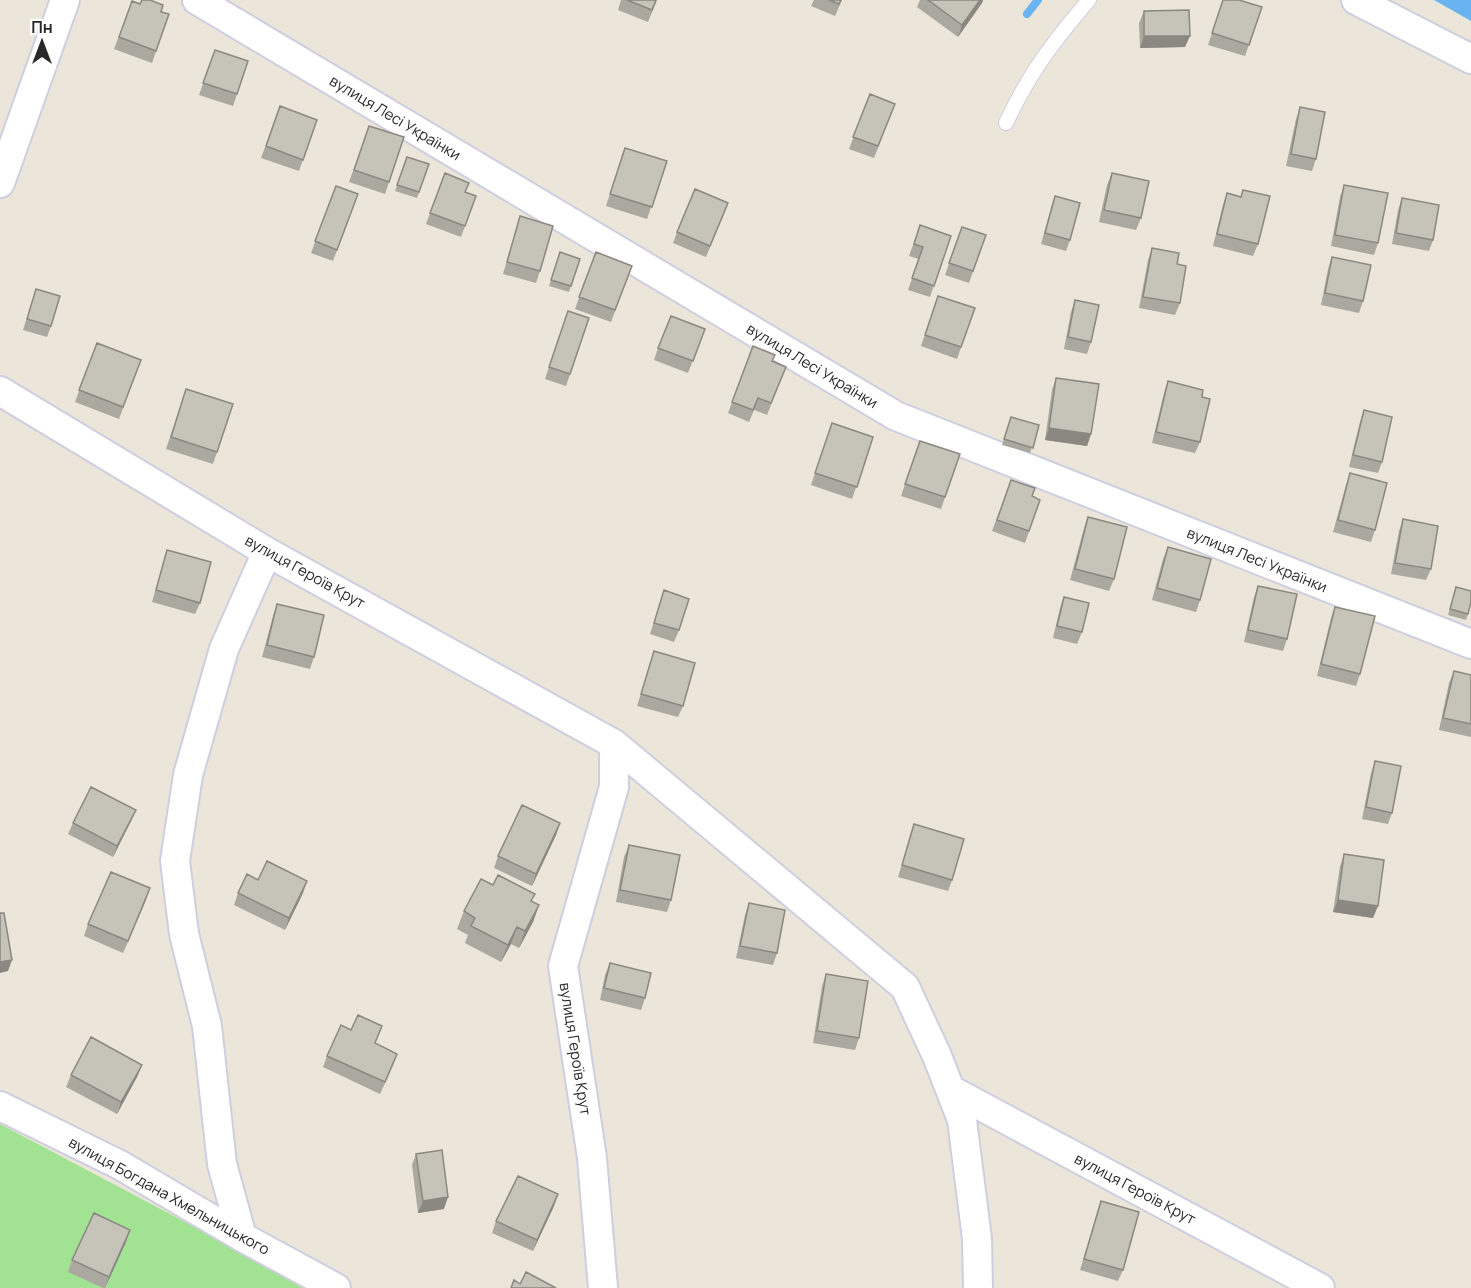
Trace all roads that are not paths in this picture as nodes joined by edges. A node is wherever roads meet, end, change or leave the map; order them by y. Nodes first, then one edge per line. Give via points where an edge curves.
1 (65, 0) edge
2 (197, 0) edge
3 (1089, 0) edge
4 (1356, 0) edge
5 (1471, 59) edge
6 (1006, 123) dead end
7 (0, 183) edge
8 (0, 391) edge
9 (267, 552) junction
10 (1471, 644) edge
11 (614, 744) junction
12 (951, 1090) junction
13 (0, 1106) edge
14 (242, 1237) junction
15 (336, 1288) edge
16 (603, 1288) edge
17 (978, 1288) edge
18 (1320, 1288) edge

1 - 7 street
2 - 10 street, вулиця Лесі Українки via 896,416
3 - 6 lane via 1023,85
4 - 5 street
8 - 9 street, вулиця Героїв Крут
9 - 11 street, вулиця Героїв Крут
9 - 14 street via 224,649 188,775 175,861 184,933 207,1026 222,1164
11 - 12 street, вулиця Героїв Крут via 905,987
11 - 16 street, вулиця Героїв Крут via 614,787 563,966 592,1158
12 - 17 street, вулиця Героїв Крут via 962,1120
12 - 18 street, вулиця Героїв Крут
13 - 14 street, вулиця Богдана Хмельницького via 120,1165
14 - 15 street, вулиця Богдана Хмельницького

